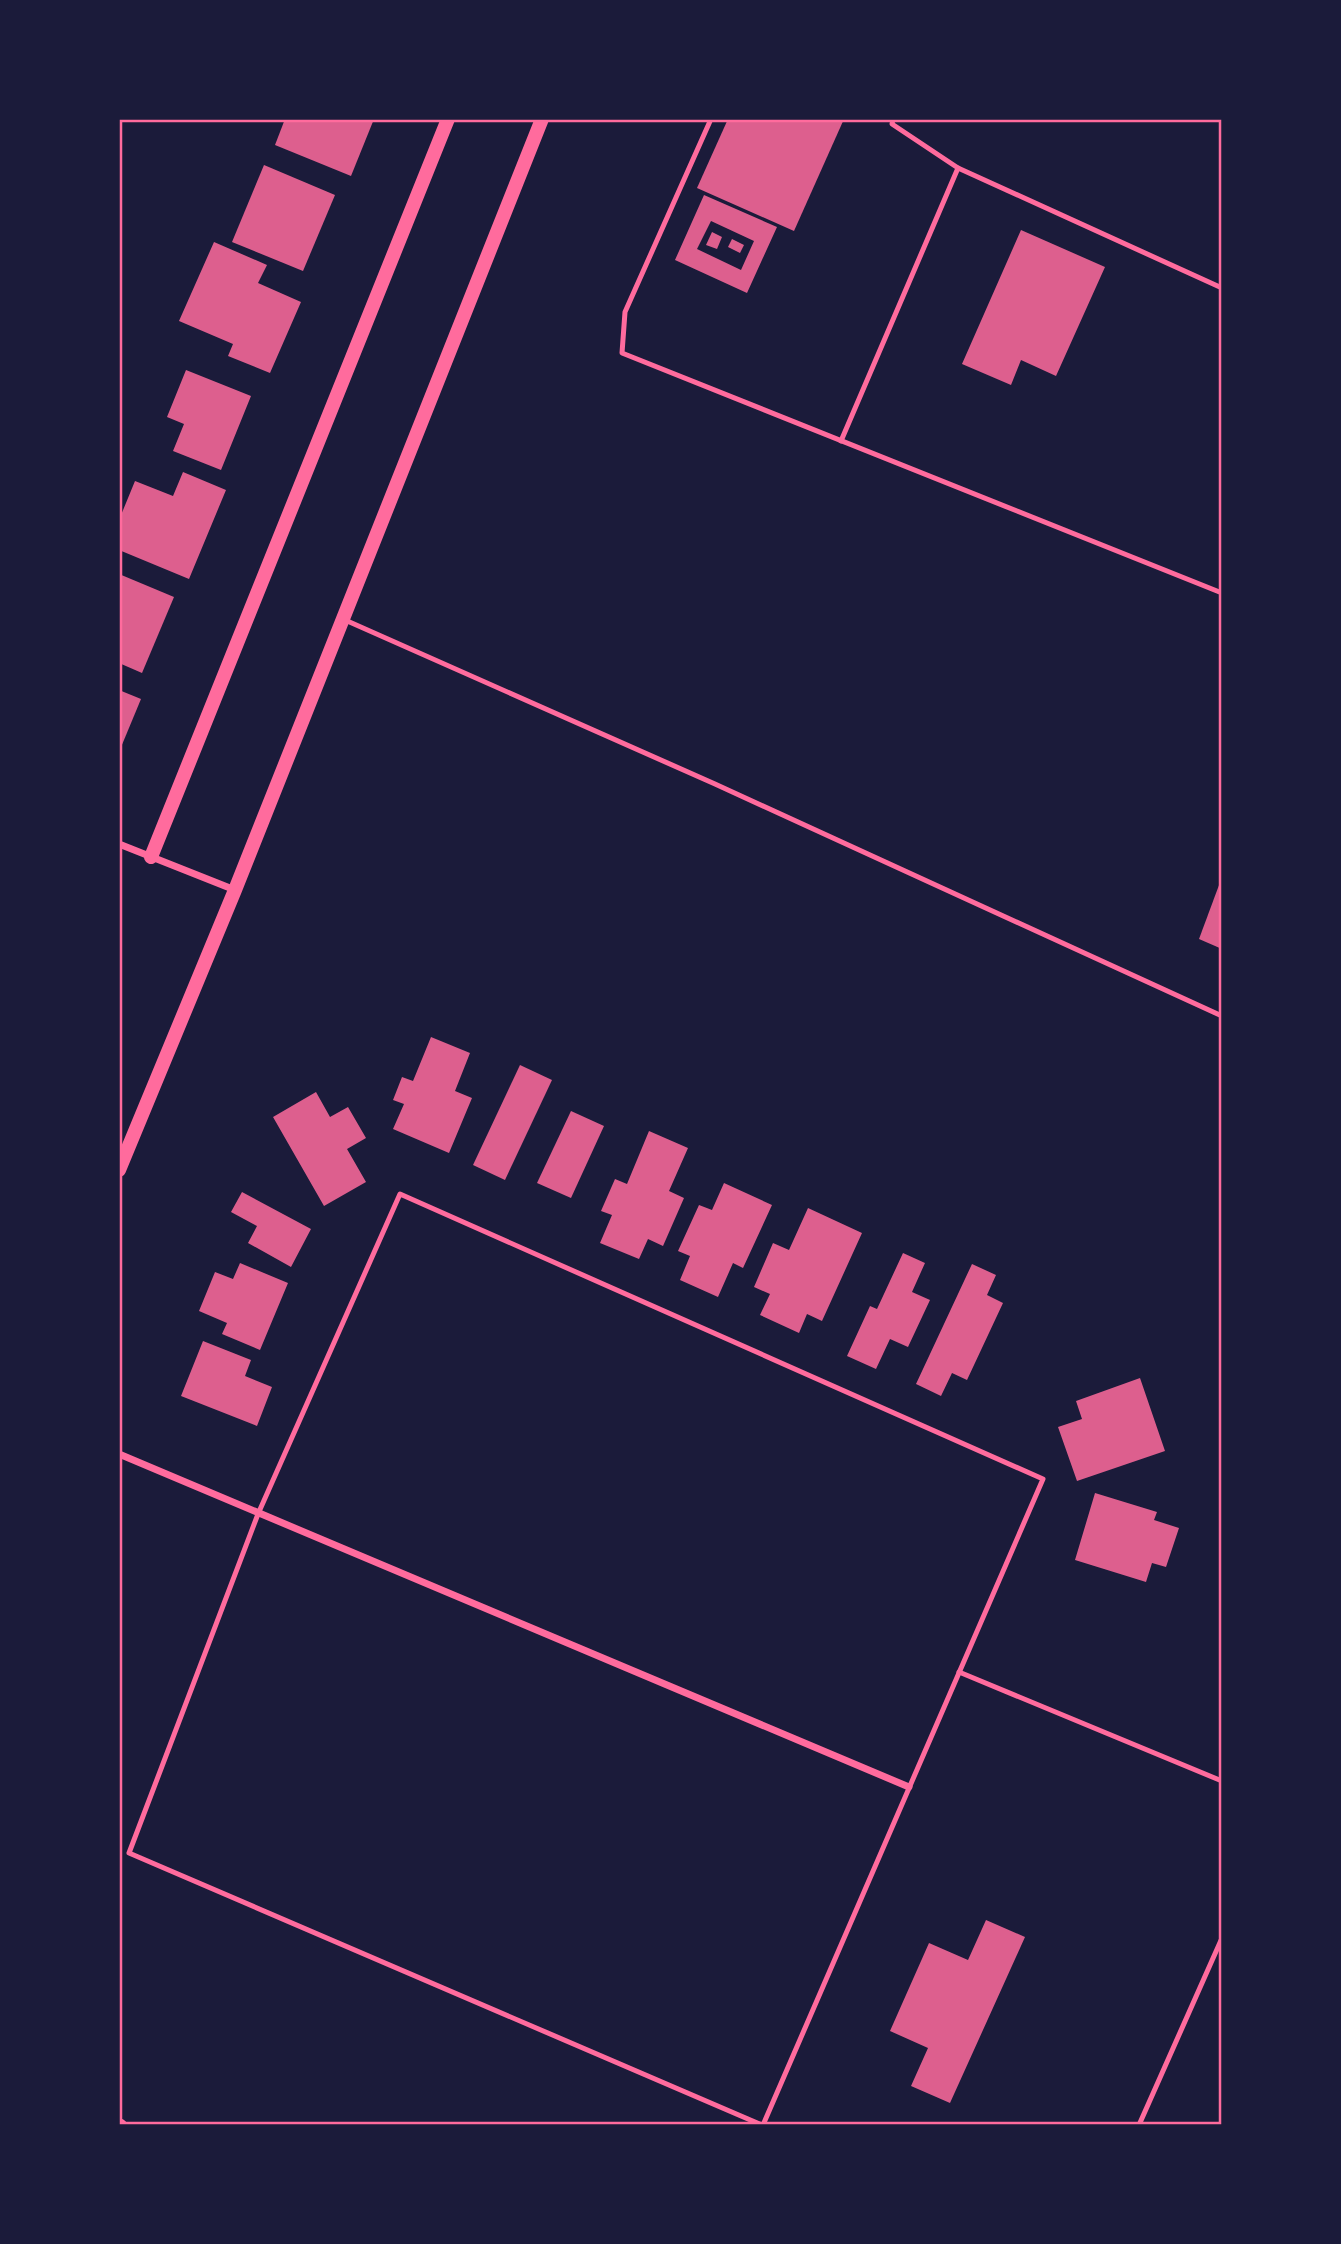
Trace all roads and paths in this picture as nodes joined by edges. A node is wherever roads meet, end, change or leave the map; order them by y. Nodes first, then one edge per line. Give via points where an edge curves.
1 (448, 119) edge
2 (542, 119) edge
3 (711, 119) edge
4 (893, 119) edge
5 (958, 168) junction
6 (1222, 288) edge
7 (841, 440) junction
8 (1222, 593) edge
9 (342, 619) junction
10 (119, 844) edge
11 (151, 857) junction
12 (235, 890) junction
13 (1222, 1016) edge
14 (119, 1170) edge
15 (119, 1454) edge
16 (258, 1514) junction
17 (959, 1672) junction
18 (1222, 1781) edge
19 (909, 1787) junction
20 (1222, 1938) edge
21 (762, 2125) edge
22 (1139, 2125) edge

1 - 11 main road
2 - 9 main road
3 - 7 lane via 625,312 622,352
4 - 5 lane via 892,124
5 - 6 lane
5 - 7 lane
7 - 8 lane
9 - 12 main road
9 - 13 lane
10 - 11 street
11 - 12 street
12 - 14 main road
15 - 16 street
16 - 17 lane via 400,1194 1043,1479
16 - 19 street
16 - 21 lane via 129,1853
17 - 18 lane
17 - 19 lane
19 - 21 lane
20 - 22 lane

